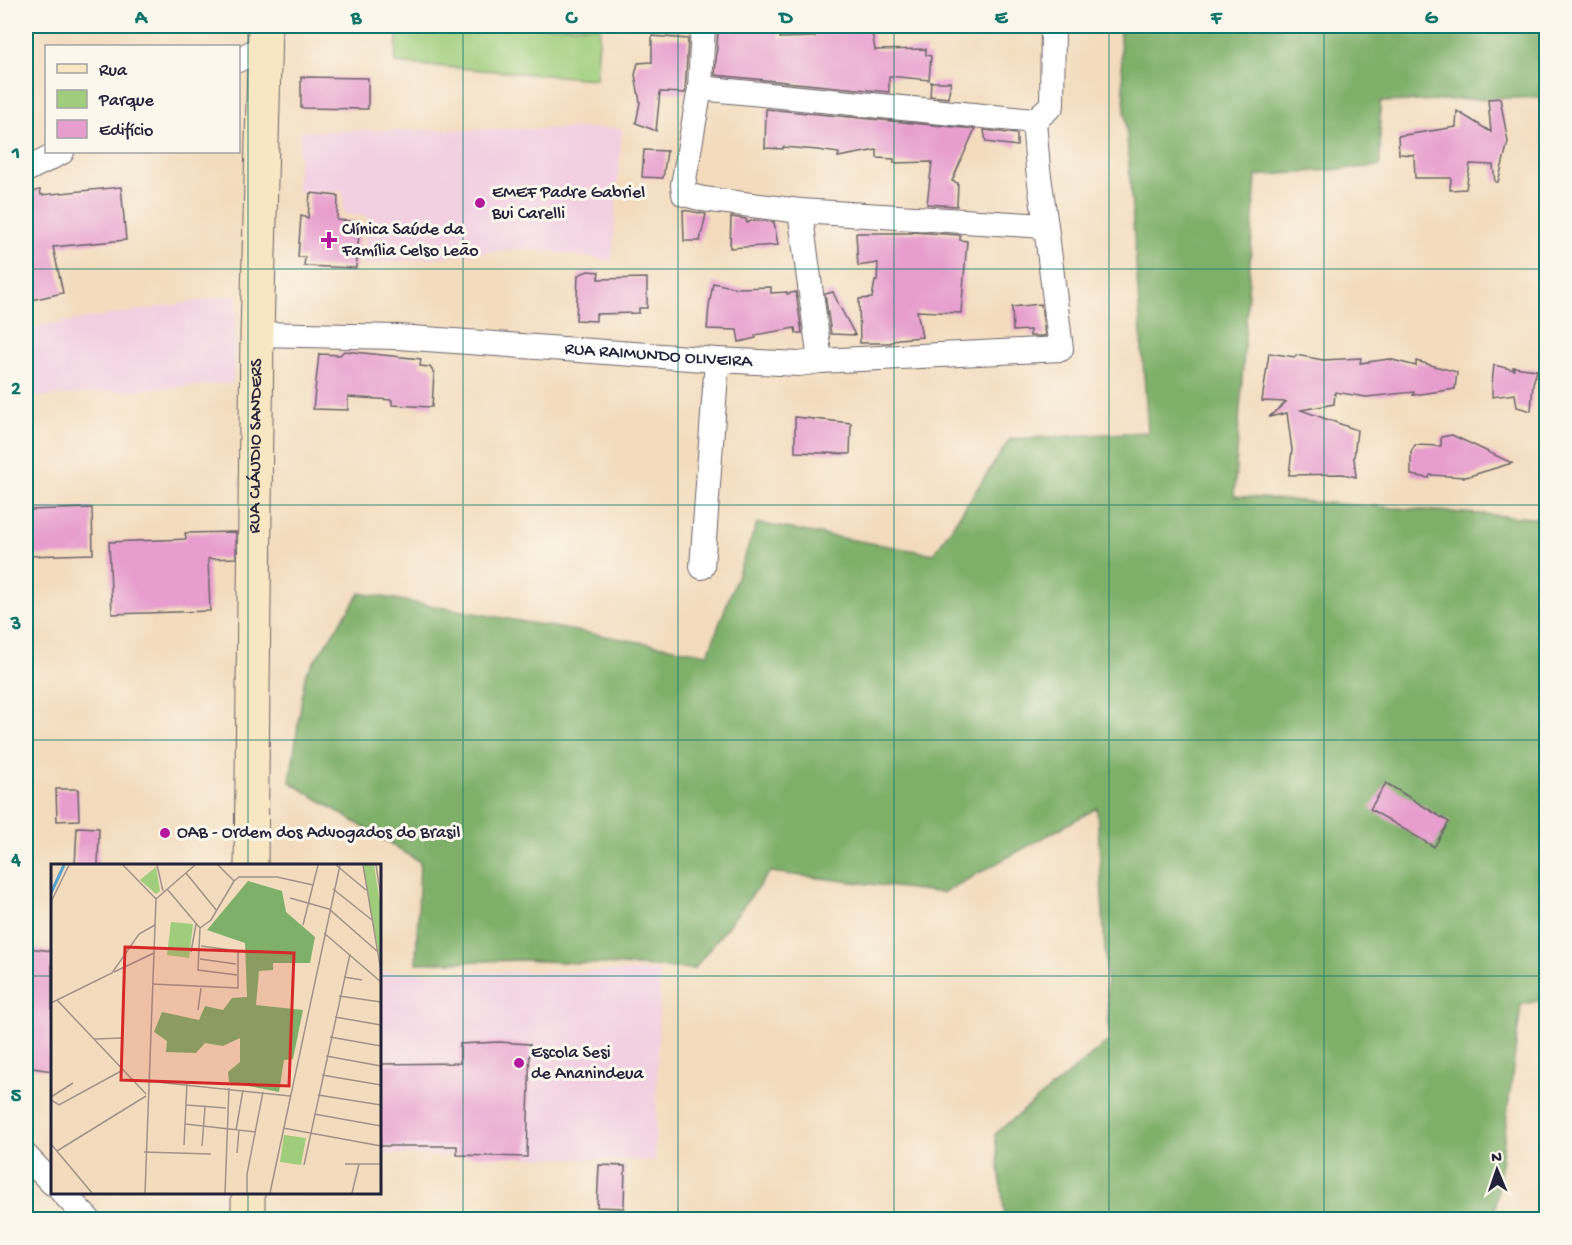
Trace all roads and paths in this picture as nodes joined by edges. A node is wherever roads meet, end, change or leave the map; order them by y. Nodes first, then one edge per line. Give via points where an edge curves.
1 (703, 26) edge
2 (1053, 26) edge
3 (256, 44) edge
4 (700, 88) junction
5 (1034, 121) junction
6 (60, 153) edge
7 (28, 167) edge
8 (800, 212) junction
9 (1046, 226) junction
10 (257, 334) junction
11 (717, 360) junction
12 (820, 361) junction
13 (702, 567) dead end
14 (251, 864) edge
15 (26, 1156) edge
16 (51, 1182) edge
17 (64, 1194) edge
18 (248, 1194) edge
19 (89, 1220) edge
20 (248, 1220) edge

1 - 4 street
2 - 5 street via 1052,105
3 - 10 main road, RUA CLÁUDIO SANDERS
4 - 5 street
4 - 8 street via 684,194
5 - 9 street
6 - 7 street
8 - 9 street
8 - 12 street
9 - 12 street, RUA RAIMUNDO OLIVEIRA via 1061,349
10 - 11 street, RUA RAIMUNDO OLIVEIRA via 398,337
10 - 14 main road, RUA CLÁUDIO SANDERS
11 - 12 street, RUA RAIMUNDO OLIVEIRA via 800,364
11 - 13 street
15 - 16 street
17 - 19 street
18 - 20 main road

